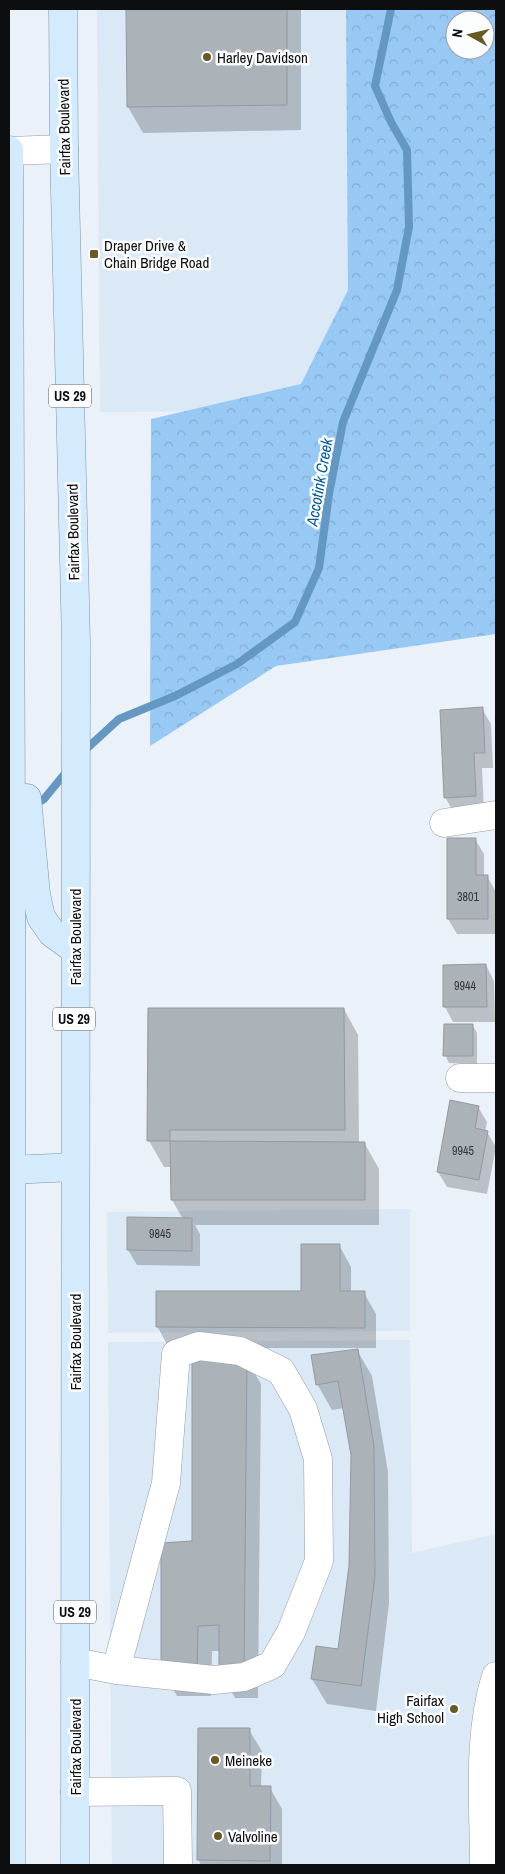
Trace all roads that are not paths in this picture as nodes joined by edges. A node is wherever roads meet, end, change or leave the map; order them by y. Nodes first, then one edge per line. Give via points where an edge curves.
1 (63, 9) edge
2 (9, 150) edge
3 (64, 150) junction
4 (9, 316) edge
5 (9, 391) edge
6 (10, 505) edge
7 (10, 662) edge
8 (12, 692) junction
9 (496, 815) edge
10 (444, 824) dead end
11 (74, 949) junction
12 (460, 1078) dead end
13 (496, 1078) edge
14 (75, 1167) junction
15 (10, 1170) junction
16 (10, 1654) edge
17 (75, 1662) junction
18 (116, 1670) junction
19 (496, 1676) edge
20 (10, 1692) edge
21 (75, 1792) junction
22 (11, 1865) edge
23 (75, 1865) edge
24 (178, 1865) edge
25 (484, 1865) edge

1 - 3 main road, Fairfax Boulevard / US 29
2 - 3 street
2 - 4 main road
3 - 11 main road, Fairfax Boulevard / US 29 via 76,642
4 - 5 main road
5 - 6 main road
6 - 7 main road
7 - 8 main road
8 - 11 main road via 41,917 52,933
8 - 15 main road
9 - 10 street
11 - 14 main road, Fairfax Boulevard / US 29
12 - 13 street
14 - 15 main road
14 - 17 main road, Fairfax Boulevard / US 29
15 - 16 main road
16 - 20 main road
17 - 18 street
17 - 21 main road, Fairfax Boulevard / US 29
18 - 18 street via 214,1680 244,1677 272,1665 291,1632 316,1570 319,1561 318,1458 303,1409 281,1371 240,1351 199,1346 176,1354 166,1483
19 - 25 street via 486,1715 484,1740
20 - 22 main road
21 - 23 main road, Fairfax Boulevard / US 29
21 - 24 street via 177,1791

